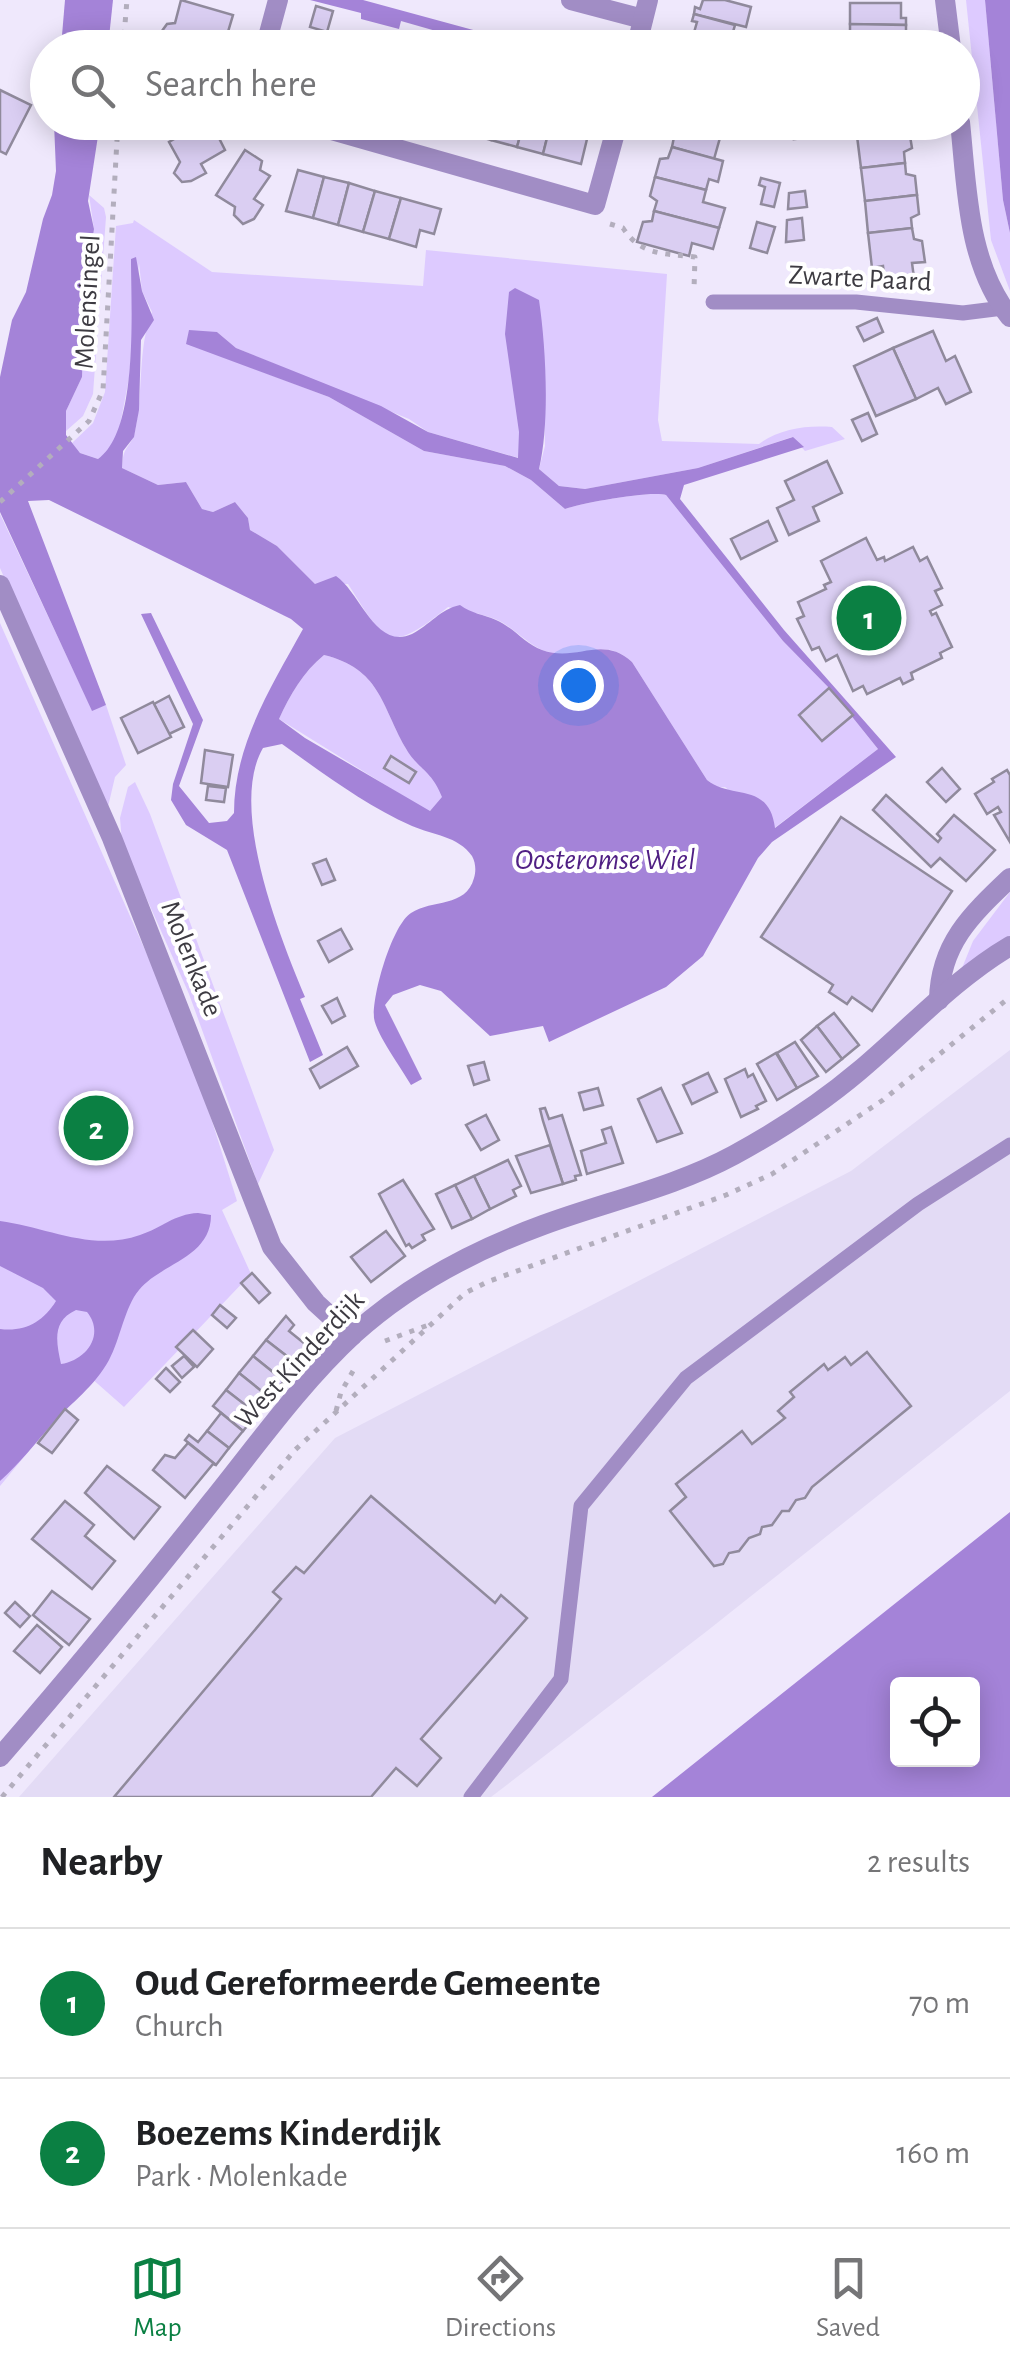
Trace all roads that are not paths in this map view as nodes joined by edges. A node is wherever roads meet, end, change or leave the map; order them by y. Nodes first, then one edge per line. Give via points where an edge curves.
1 (278, 0) edge
2 (570, 0) edge
3 (945, 0) edge
4 (646, 10) edge
5 (270, 30) edge
6 (949, 30) edge
7 (366, 140) edge
8 (613, 140) edge
9 (962, 140) edge
10 (713, 302) dead end
11 (1007, 313) edge
12 (0, 585) edge
13 (1010, 878) edge
14 (1010, 946) edge
15 (939, 1000) junction
16 (1010, 1145) edge
17 (352, 1336) junction
18 (0, 1756) edge
19 (471, 1797) edge

1 - 5 street
2 - 4 street
3 - 6 street
7 - 8 street via 594,205
9 - 11 street, Zwarte Paard via 972,232
10 - 11 lane, Zwarte Paard via 856,302
12 - 17 street, Molenkade via 120,856 272,1247
13 - 15 street via 955,937 940,974
14 - 15 street, West Kinderdijk
15 - 17 street, West Kinderdijk via 788,1125 729,1158 540,1226 449,1267
16 - 19 lane via 918,1204 686,1378 582,1506 561,1679
17 - 18 street, West Kinderdijk

